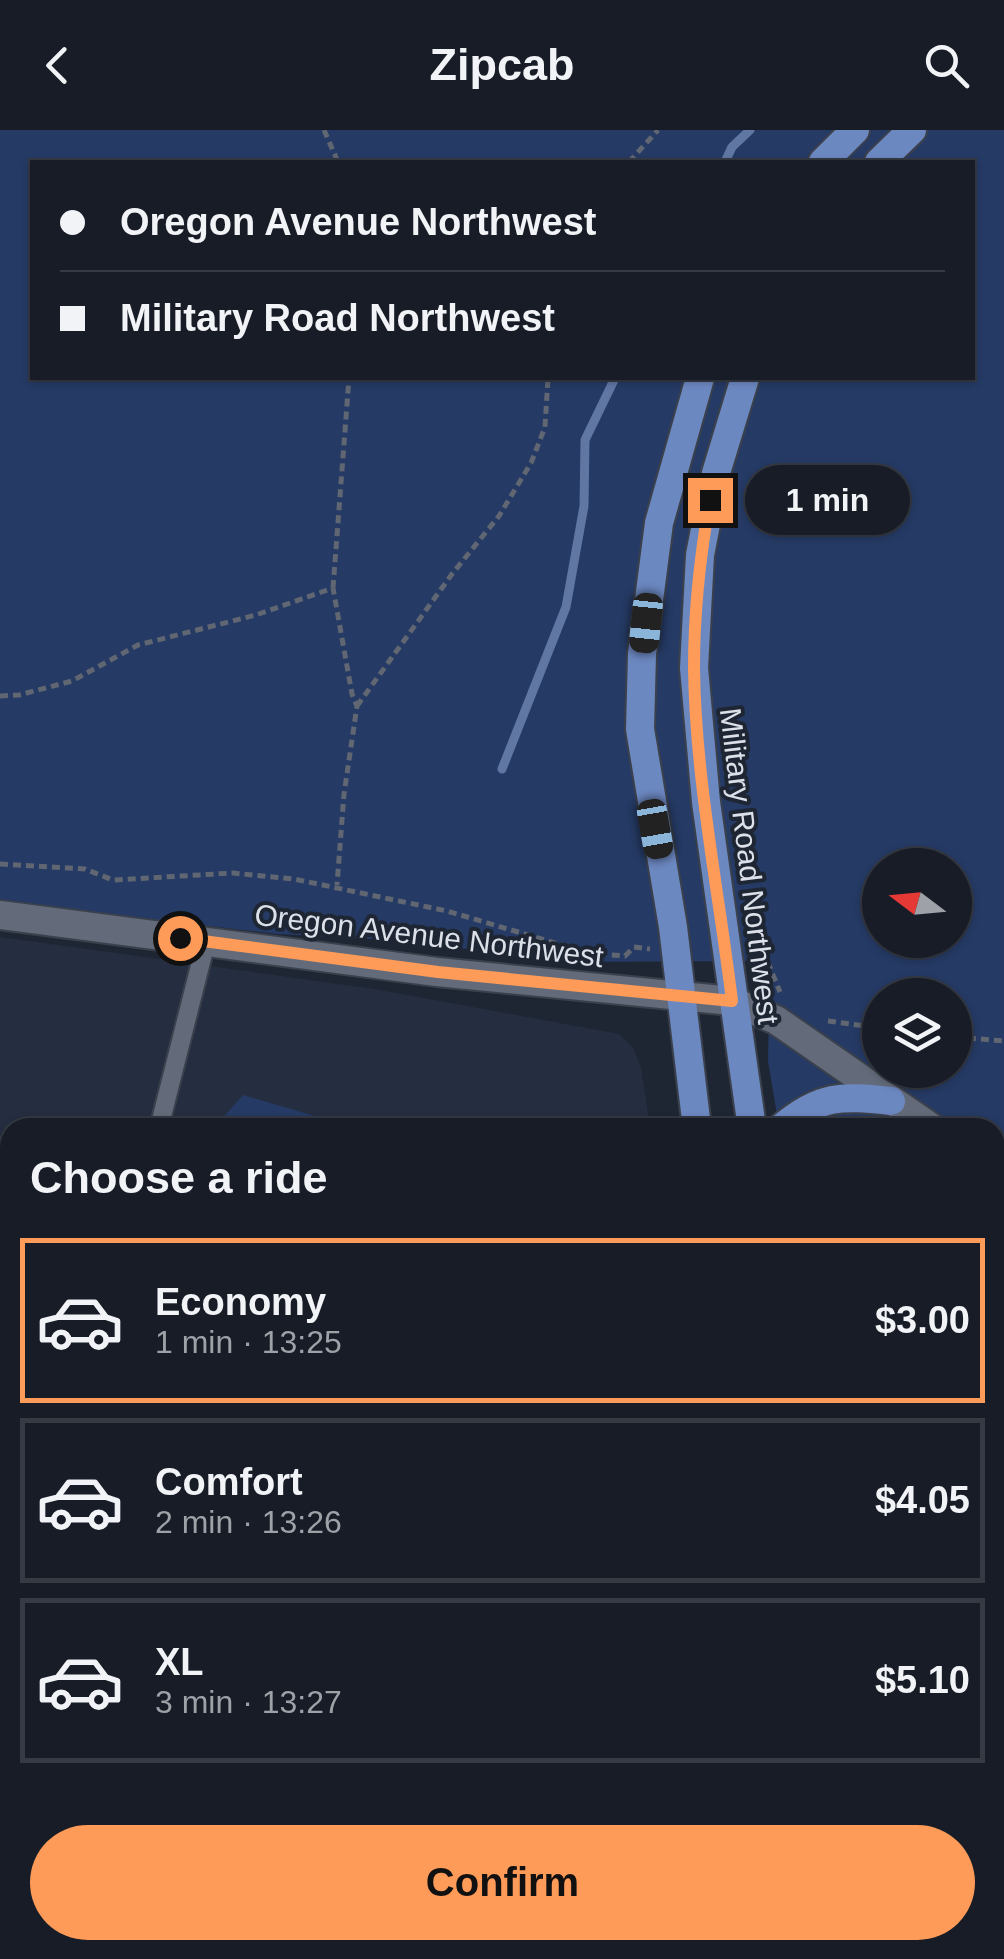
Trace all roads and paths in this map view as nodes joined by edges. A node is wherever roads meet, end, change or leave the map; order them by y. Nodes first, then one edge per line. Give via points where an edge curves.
1 (324, 130) edge
2 (658, 130) edge
3 (855, 130) edge
4 (912, 130) edge
5 (337, 160) edge
6 (631, 160) edge
7 (825, 160) edge
8 (881, 160) edge
9 (349, 380) edge
10 (548, 380) edge
11 (699, 380) edge
12 (744, 380) edge
13 (332, 588) junction
14 (0, 696) edge
15 (357, 706) junction
16 (0, 864) edge
17 (337, 886) junction
18 (0, 915) edge
19 (206, 942) junction
20 (755, 947) dead end
21 (642, 949) dead end
22 (776, 987) dead end
23 (680, 996) junction
24 (732, 1001) junction
25 (972, 1038) edge
26 (1004, 1040) edge
27 (891, 1101) junction
28 (161, 1118) edge
29 (696, 1118) edge
30 (750, 1118) edge
31 (794, 1118) edge
32 (917, 1118) edge

1 - 5 path
2 - 6 path
3 - 7 main road
4 - 8 main road
9 - 13 path
10 - 15 path via 546,427 531,463
11 - 23 main road via 658,524 642,654 640,728
12 - 24 main road, Military Road Northwest via 700,555 694,668
13 - 14 path via 256,616 138,645 72,681
13 - 15 path
15 - 17 path
16 - 17 path via 85,869 113,880 233,873
17 - 21 path via 588,952 624,956
18 - 19 street, Oregon Avenue Northwest
19 - 23 street, Oregon Avenue Northwest
19 - 28 lane
20 - 22 path via 762,948
23 - 24 street, Oregon Avenue Northwest
23 - 29 main road
24 - 27 street, Oregon Avenue Northwest via 776,1020
24 - 30 main road, Military Road Northwest
25 - 26 path
27 - 31 main road via 827,1098
27 - 32 street, Oregon Avenue Northwest

